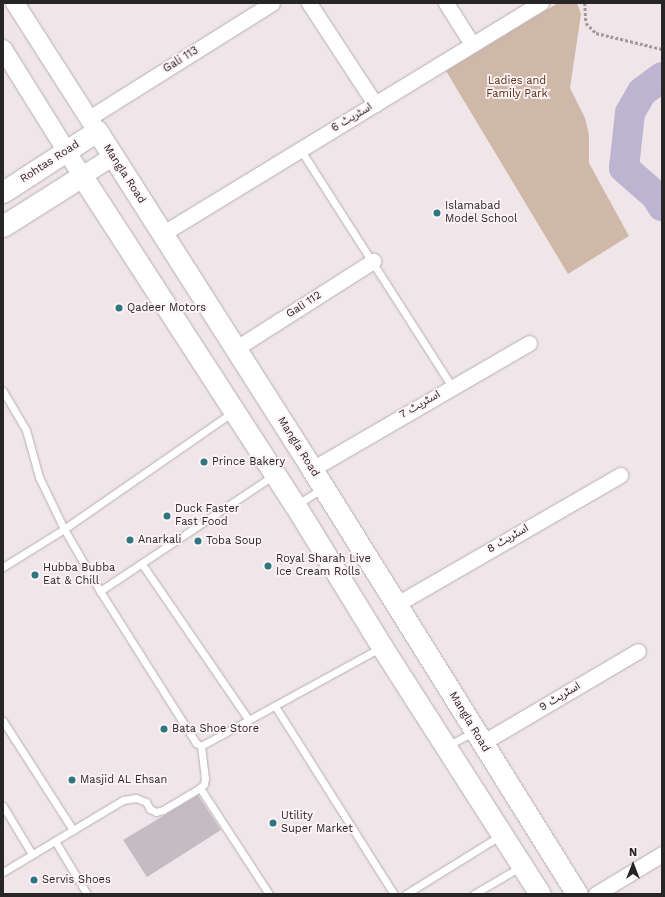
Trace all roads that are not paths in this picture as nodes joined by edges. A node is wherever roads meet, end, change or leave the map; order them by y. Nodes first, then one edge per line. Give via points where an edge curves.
1 (272, 3) edge
2 (309, 3) edge
3 (446, 3) edge
4 (541, 3) edge
5 (20, 5) edge
6 (472, 44) junction
7 (3, 49) edge
8 (375, 104) junction
9 (93, 124) junction
10 (300, 149) junction
11 (66, 151) junction
12 (113, 157) junction
13 (82, 176) junction
14 (3, 192) edge
15 (3, 226) edge
16 (162, 234) junction
17 (373, 261) junction
18 (529, 343) dead end
19 (235, 349) junction
20 (452, 386) junction
21 (3, 391) edge
22 (234, 411) junction
23 (312, 469) junction
24 (275, 474) junction
25 (620, 475) dead end
26 (323, 488) junction
27 (295, 505) junction
28 (64, 529) junction
29 (142, 564) junction
30 (3, 567) edge
31 (100, 592) junction
32 (397, 604) junction
33 (382, 647) junction
34 (638, 651) dead end
35 (275, 706) junction
36 (249, 720) junction
37 (3, 721) edge
38 (478, 737) junction
39 (201, 746) junction
40 (447, 746) junction
41 (200, 788) junction
42 (3, 806) edge
43 (73, 830) junction
44 (502, 834) junction
45 (55, 841) junction
46 (32, 854) junction
47 (662, 854) edge
48 (522, 866) junction
49 (3, 872) edge
50 (484, 892) edge
51 (87, 894) edge
52 (269, 894) edge
53 (394, 894) edge
54 (406, 894) edge
55 (474, 894) edge
56 (540, 894) edge
57 (577, 894) edge
58 (596, 894) edge

1 - 9 street, Gali 113
2 - 8 street
3 - 6 street
4 - 6 street, اسٹریٹ 6
5 - 9 street, Mangla Road
6 - 8 street, اسٹریٹ 6
7 - 11 street
8 - 10 street, اسٹریٹ 6
9 - 11 main road, Rohtas Road
9 - 12 main road, Mangla Road
10 - 16 street, اسٹریٹ 6
10 - 17 lane
11 - 13 street
11 - 14 main road, Rohtas Road
12 - 13 street
12 - 16 main road, Mangla Road
13 - 15 main road
13 - 22 main road
16 - 19 main road, Mangla Road
17 - 19 street, Gali 112
17 - 20 lane
18 - 20 street, اسٹریٹ 7
19 - 23 main road, Mangla Road
20 - 23 street, اسٹریٹ 7
21 - 28 lane via 26,430 39,477
22 - 24 main road
22 - 28 lane
23 - 26 main road, Mangla Road
24 - 27 main road
24 - 29 lane
25 - 32 street, اسٹریٹ 8
26 - 27 lane
26 - 32 main road, Mangla Road
27 - 33 main road
28 - 30 lane
28 - 31 lane
29 - 31 lane
29 - 36 lane
31 - 39 lane via 196,743
32 - 38 main road, Mangla Road
33 - 35 lane
33 - 40 main road
34 - 38 street, اسٹریٹ 9
35 - 36 lane
35 - 53 lane
36 - 39 lane
37 - 43 lane
38 - 40 lane
38 - 57 main road, Mangla Road
39 - 41 lane via 205,778
40 - 44 main road
41 - 43 lane via 156,812 150,809 146,802 136,798 123,800
41 - 52 lane
42 - 46 lane
43 - 45 lane
44 - 48 main road
44 - 54 lane
45 - 46 lane
45 - 51 lane
46 - 49 lane
47 - 58 street
48 - 50 lane
48 - 56 main road
50 - 55 lane

